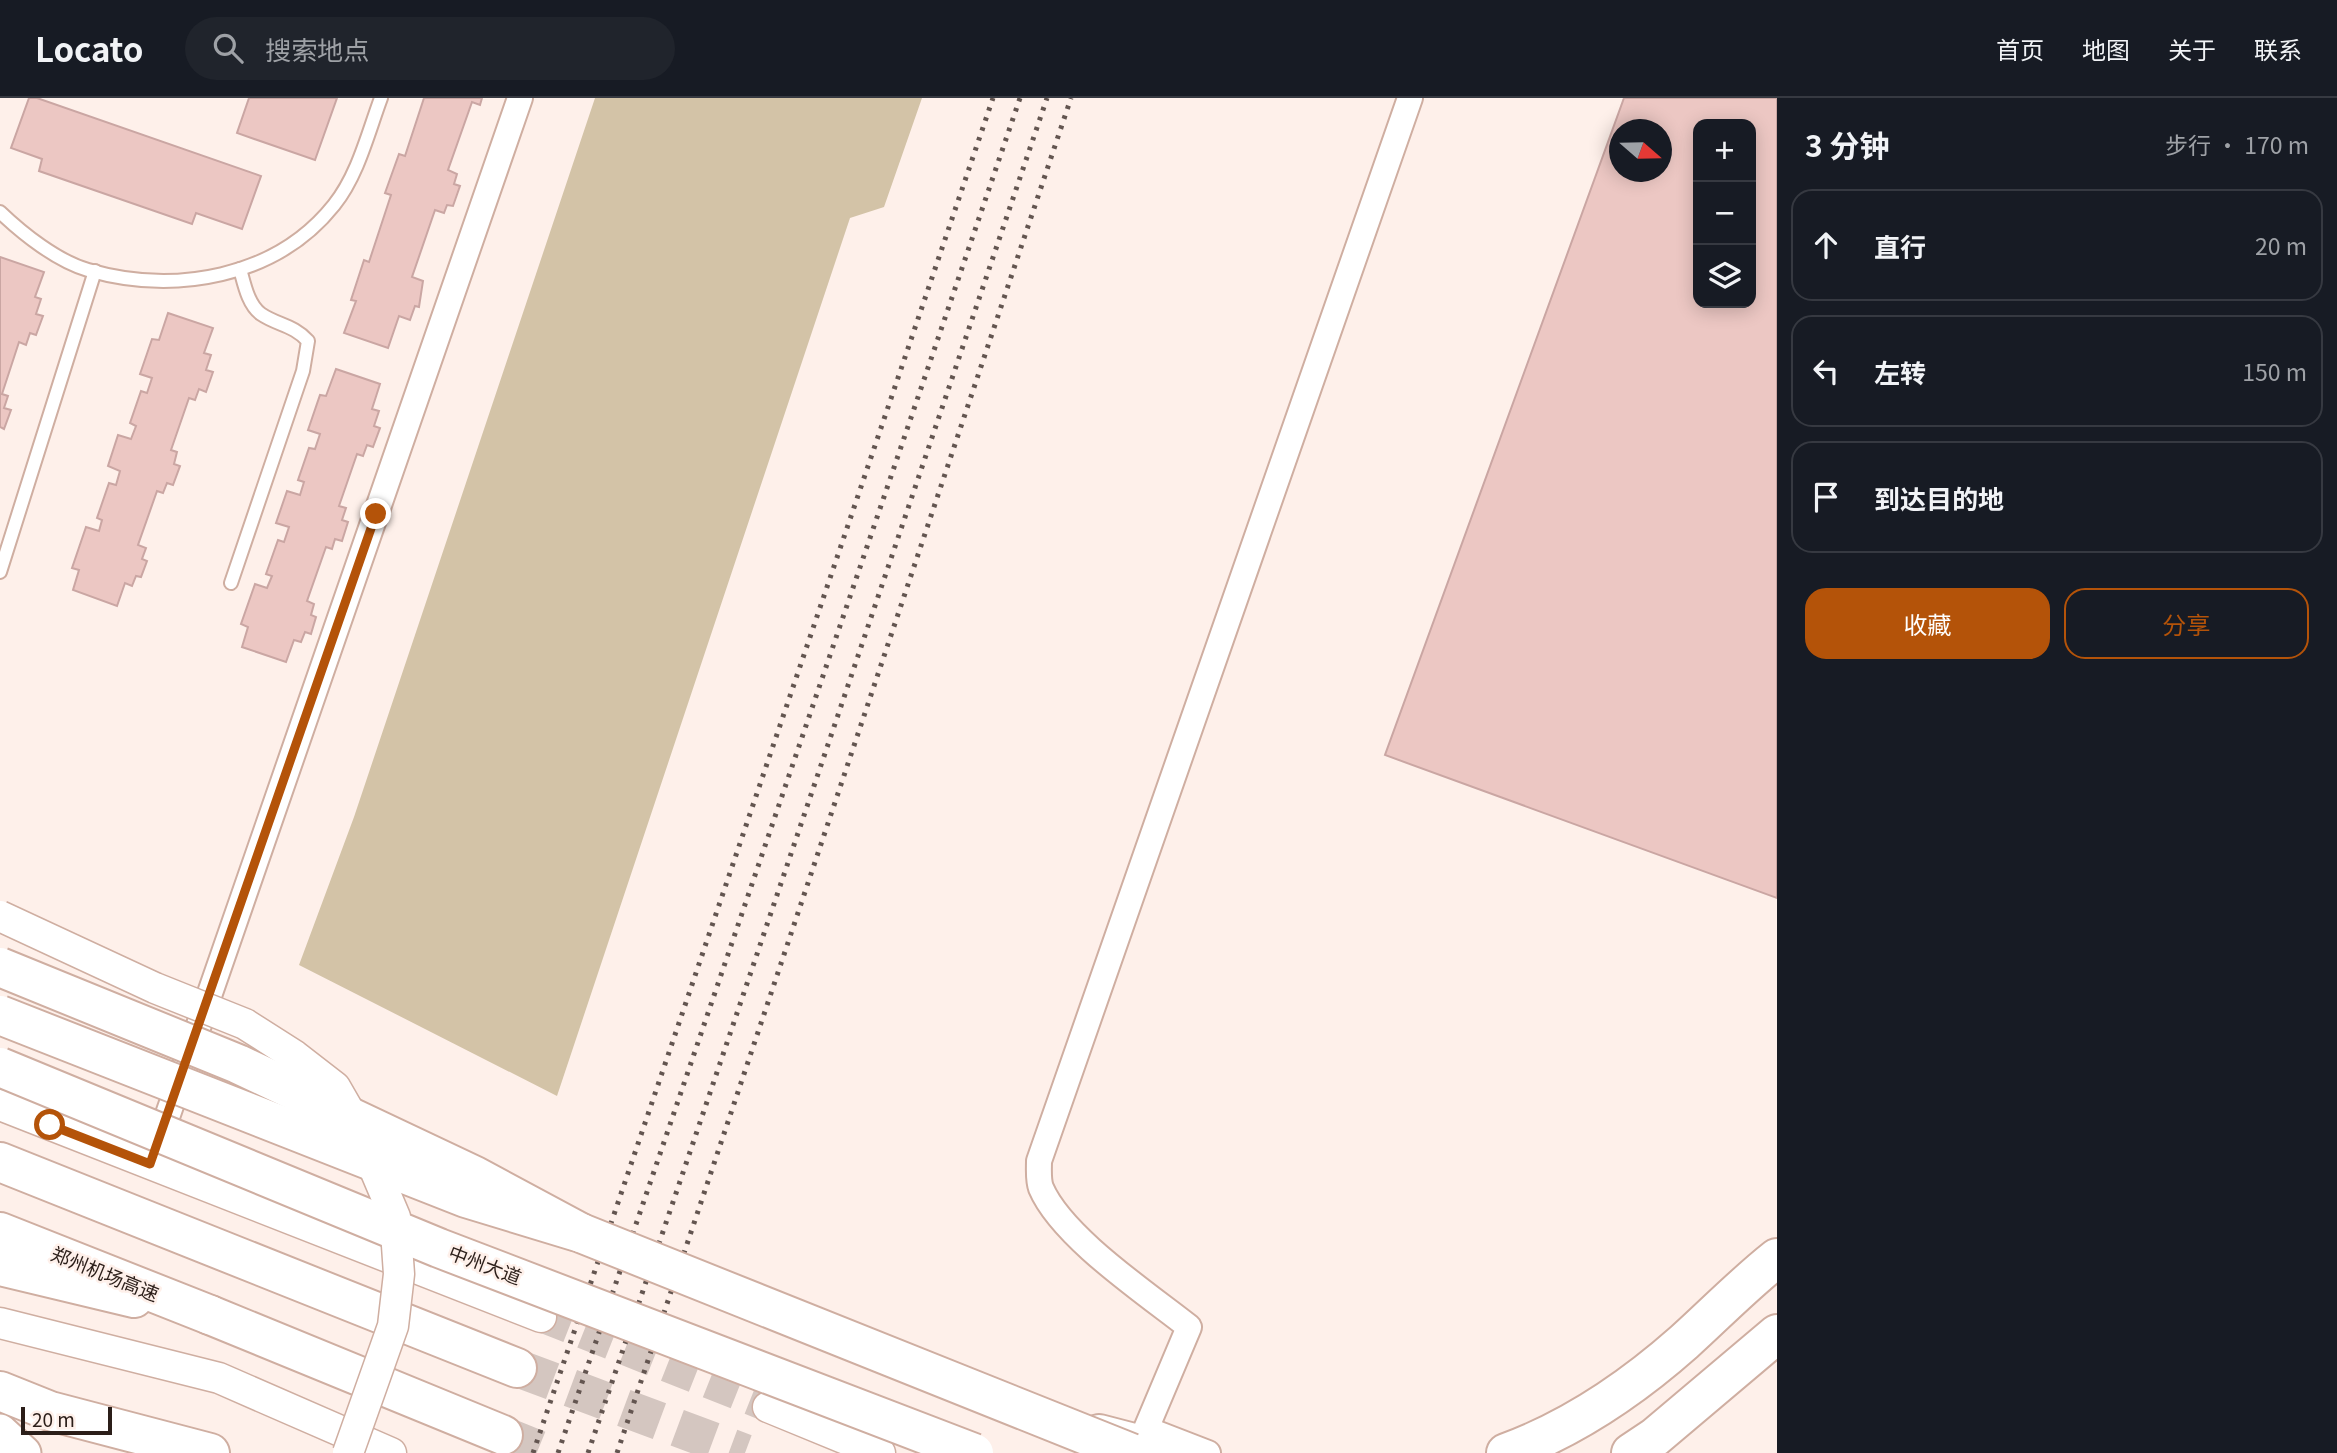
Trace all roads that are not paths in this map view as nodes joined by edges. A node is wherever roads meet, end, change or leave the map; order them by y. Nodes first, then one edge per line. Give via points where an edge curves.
1 (381, 98) edge
2 (520, 98) edge
3 (1410, 98) edge
4 (0, 212) edge
5 (240, 270) junction
6 (95, 271) junction
7 (0, 572) edge
8 (231, 583) dead end
9 (0, 916) edge
10 (0, 967) edge
11 (0, 1014) edge
12 (0, 1067) edge
13 (0, 1105) edge
14 (0, 1152) edge
15 (0, 1162) edge
16 (150, 1164) junction
17 (39, 1179) junction
18 (0, 1233) edge
19 (581, 1233) junction
20 (1777, 1258) edge
21 (0, 1266) edge
22 (209, 1315) junction
23 (541, 1317) tunnel mouth
24 (0, 1323) edge
25 (1777, 1334) edge
26 (517, 1368) tunnel mouth
27 (0, 1391) edge
28 (768, 1407) tunnel mouth
29 (1063, 1424) junction
30 (0, 1431) edge
31 (503, 1435) tunnel mouth
32 (24, 1453) edge
33 (210, 1453) edge
34 (348, 1453) edge
35 (391, 1453) edge
36 (880, 1453) edge
37 (974, 1453) edge
38 (1131, 1453) edge
39 (1172, 1453) edge
40 (1208, 1453) edge
41 (1506, 1453) edge
42 (1631, 1453) edge

1 - 5 lane via 357,166 335,204 301,237 255,266
2 - 16 street
3 - 40 street via 1039,1161 1040,1186 1054,1210 1108,1262 1189,1327 1146,1429
4 - 6 lane via 47,249
5 - 6 lane via 197,280 128,279
5 - 8 lane via 259,313 298,330 308,341 303,371
6 - 7 lane
9 - 34 street, bridge via 245,1024 335,1087 395,1217 399,1274 393,1326
10 - 19 main road, bridge via 238,1064 475,1176
11 - 19 main road, bridge via 466,1198
12 - 37 main road, 中州大道, bridge via 439,1248
13 - 16 street
14 - 17 street
15 - 17 main road
16 - 23 street
17 - 26 main road
18 - 22 main road, 郑州机场高速
19 - 29 main road, bridge
20 - 41 main road via 1683,1343 1614,1397 1558,1430
21 - 22 main road
22 - 31 main road
24 - 35 street via 219,1378
25 - 42 main road
27 - 33 main road via 50,1410
28 - 36 street
29 - 38 main road, bridge
29 - 39 main road, bridge
30 - 32 main road

